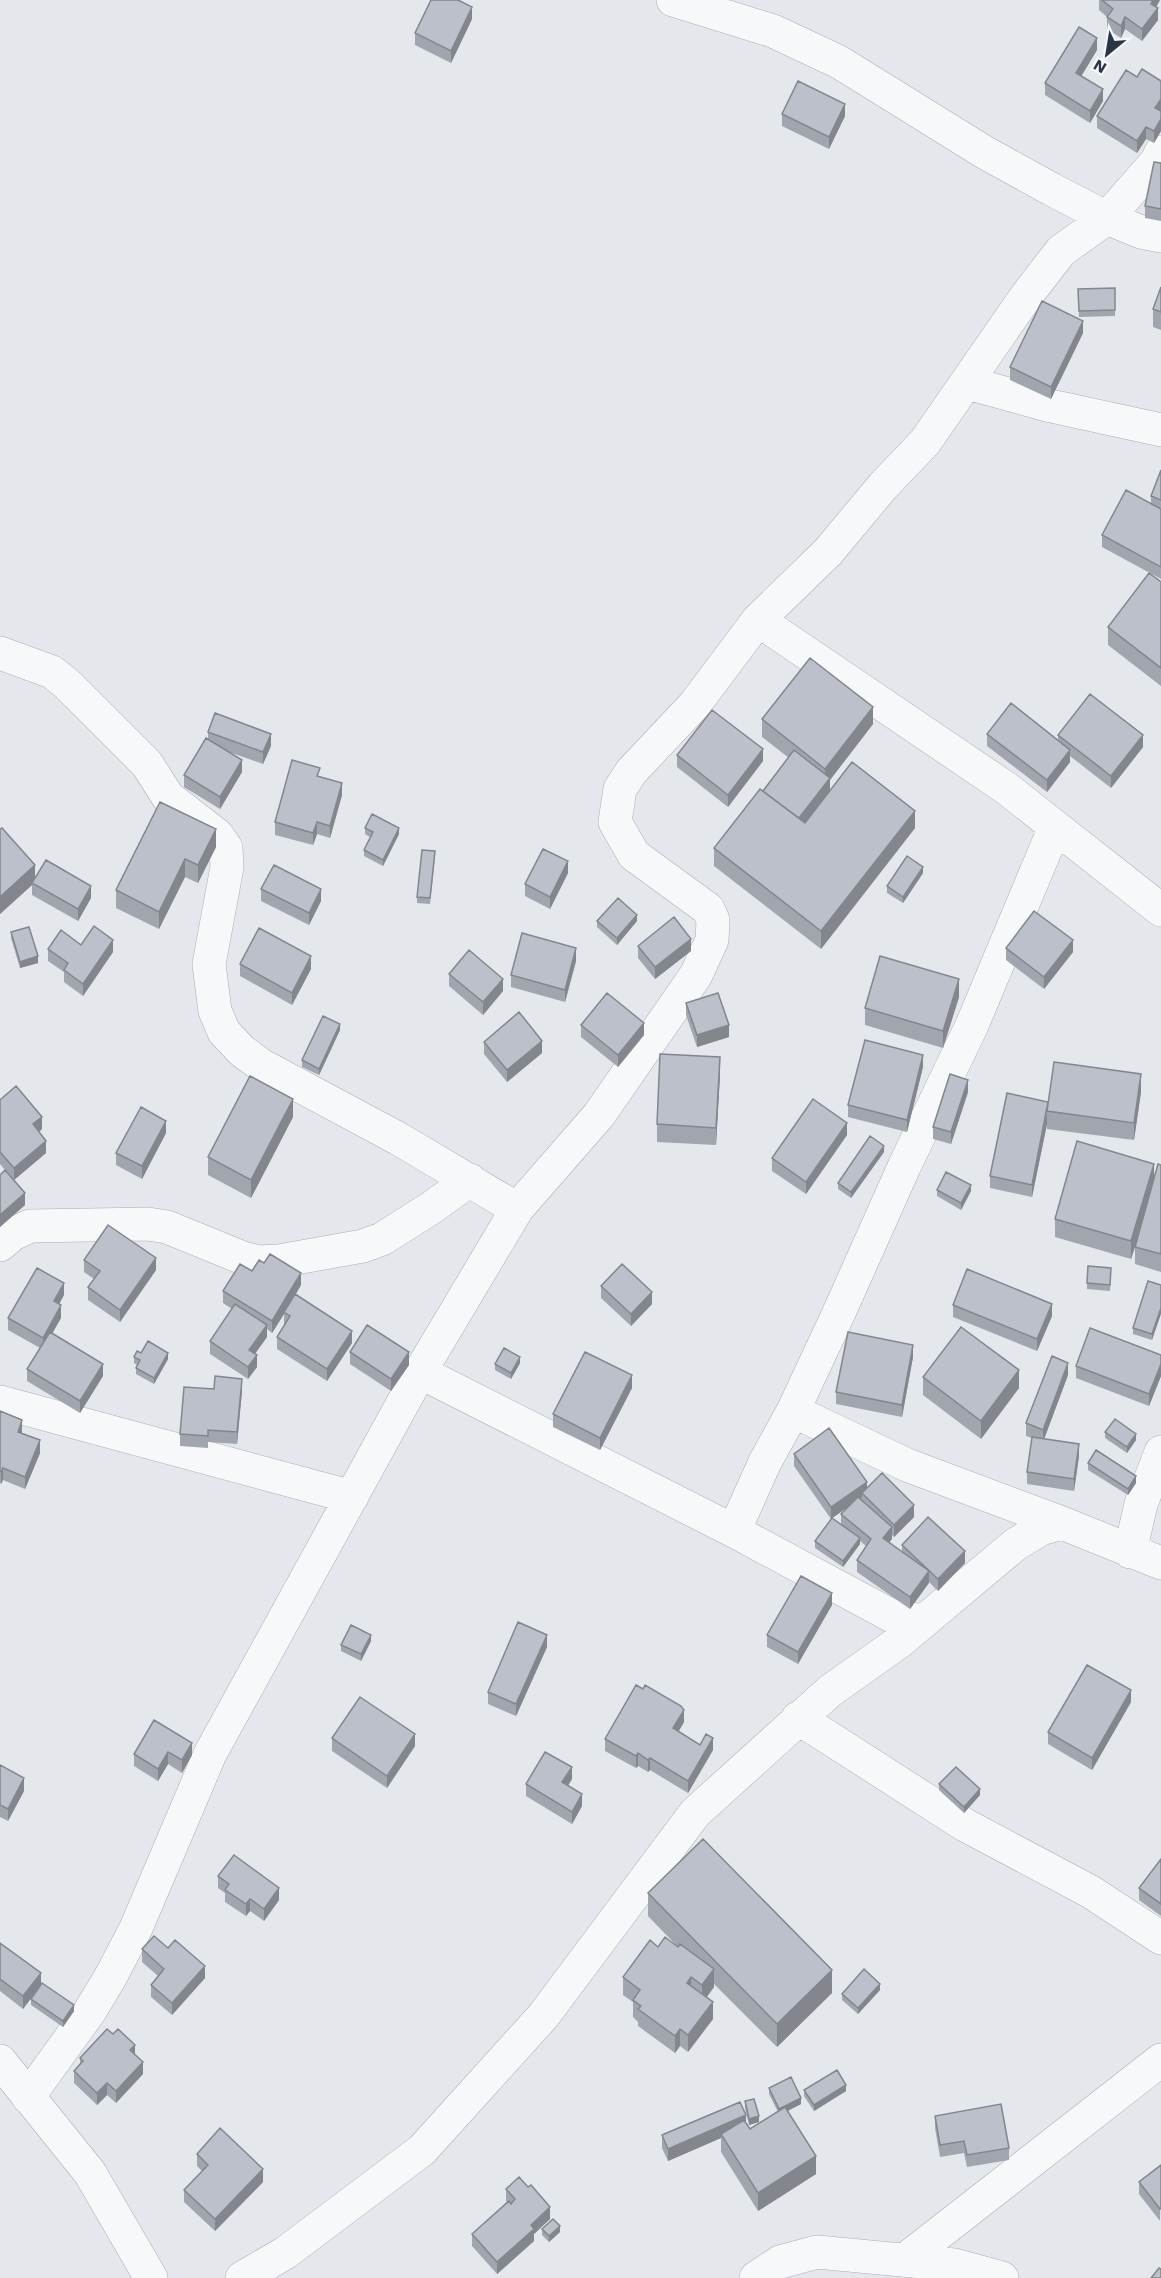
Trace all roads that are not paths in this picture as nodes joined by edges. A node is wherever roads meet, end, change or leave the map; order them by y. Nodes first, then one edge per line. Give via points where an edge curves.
1 (673, 0) edge
2 (1161, 152) edge
3 (1107, 218) junction
4 (1161, 236) edge
5 (968, 383) junction
6 (1161, 430) edge
7 (758, 620) junction
8 (0, 653) edge
9 (1055, 827) junction
10 (1161, 910) edge
11 (470, 1180) junction
12 (517, 1209) junction
13 (0, 1245) edge
14 (420, 1372) junction
15 (0, 1402) edge
16 (793, 1411) junction
17 (1161, 1452) edge
18 (352, 1497) junction
19 (1062, 1523) junction
20 (734, 1531) junction
21 (1130, 1551) junction
22 (1161, 1563) edge
23 (924, 1621) junction
24 (798, 1718) junction
25 (1161, 1938) edge
26 (1161, 2060) edge
27 (0, 2061) edge
28 (28, 2097) junction
29 (906, 2259) junction
30 (151, 2278) edge
31 (242, 2278) edge
32 (756, 2278) edge
33 (1002, 2278) edge

1 - 3 street via 773,31 839,62 984,152
2 - 3 street
3 - 4 street
3 - 5 street via 1061,251
5 - 6 street
5 - 7 street via 925,442 834,545
7 - 9 street via 1006,788
7 - 12 street via 695,704 631,772 620,789 615,822 634,855 708,909 713,920 712,940 696,975 599,1115
8 - 11 street via 52,672 67,684 147,764 168,797 217,835 226,848 227,867 209,964 215,1011 224,1032 261,1065
9 - 10 street
9 - 16 street via 972,1026
11 - 12 street
11 - 13 street via 382,1239 279,1261 243,1258 175,1229 148,1224 30,1226
12 - 14 street
14 - 18 street
14 - 20 street
15 - 18 street
16 - 19 street via 907,1466
16 - 20 street
17 - 21 street via 1141,1504
18 - 28 street via 210,1754 136,1928 111,1976
19 - 21 street
19 - 23 street via 1041,1529 1016,1544
20 - 23 street via 892,1616
21 - 22 street
23 - 24 street
24 - 25 street via 965,1825 1091,1892
24 - 31 street via 695,1813 544,2014 422,2150 285,2253
26 - 29 street
27 - 28 street
28 - 30 street via 90,2173
29 - 32 street via 817,2252 780,2262
29 - 33 street via 954,2265

